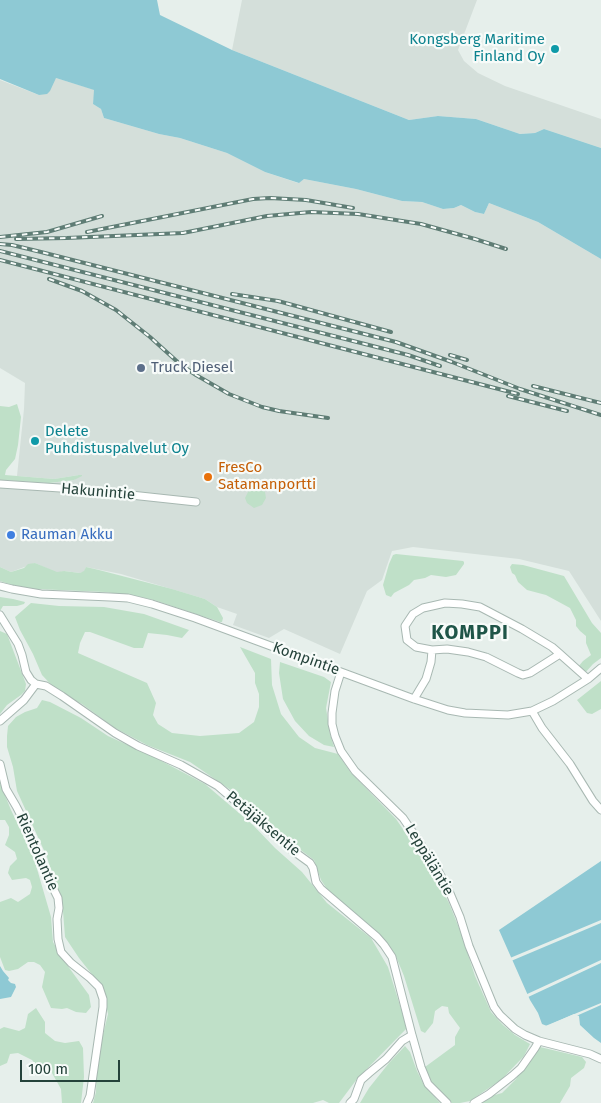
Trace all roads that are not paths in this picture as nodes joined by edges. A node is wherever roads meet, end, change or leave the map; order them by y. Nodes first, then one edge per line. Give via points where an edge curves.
1 (0, 484) edge
2 (196, 502) dead end
3 (0, 586) edge
4 (0, 615) edge
5 (432, 650) junction
6 (560, 654) junction
7 (601, 668) edge
8 (341, 672) junction
9 (588, 679) junction
10 (36, 684) junction
11 (414, 699) junction
12 (532, 711) junction
13 (0, 720) edge
14 (0, 764) edge
15 (601, 810) edge
16 (412, 1034) junction
17 (539, 1040) junction
18 (601, 1060) edge
19 (88, 1103) edge
20 (350, 1103) edge
21 (447, 1103) edge
22 (474, 1103) edge

1 - 2 street, Hakunintie
3 - 8 street, Kompintie via 41,594 110,596 141,601
4 - 10 street via 18,644 26,672
5 - 6 street via 468,652 523,675
5 - 6 street via 416,647 408,640 405,626 413,614 423,608 445,603 480,608 522,629
5 - 11 street via 426,679
6 - 9 street
7 - 9 street, Kompintie
8 - 11 street, Kompintie
8 - 17 street, Leppäläntie via 335,690 332,724 341,751 355,771 403,818 435,865 449,891 500,1015 515,1029
9 - 12 street, Kompintie
10 - 13 street via 24,700
10 - 16 street, Petäjäksentie via 62,696 114,733 218,786 310,863 316,882 322,889 377,937 392,957
11 - 12 street, Kompintie via 465,713 508,715
12 - 15 street
14 - 19 street, Rientolantie via 6,789 29,831 58,898 61,952 98,987 102,999 104,1007
16 - 20 street via 361,1080
16 - 21 street, Petäjäksentie via 428,1084
17 - 18 street, Leppäläntie
17 - 22 street via 521,1068

